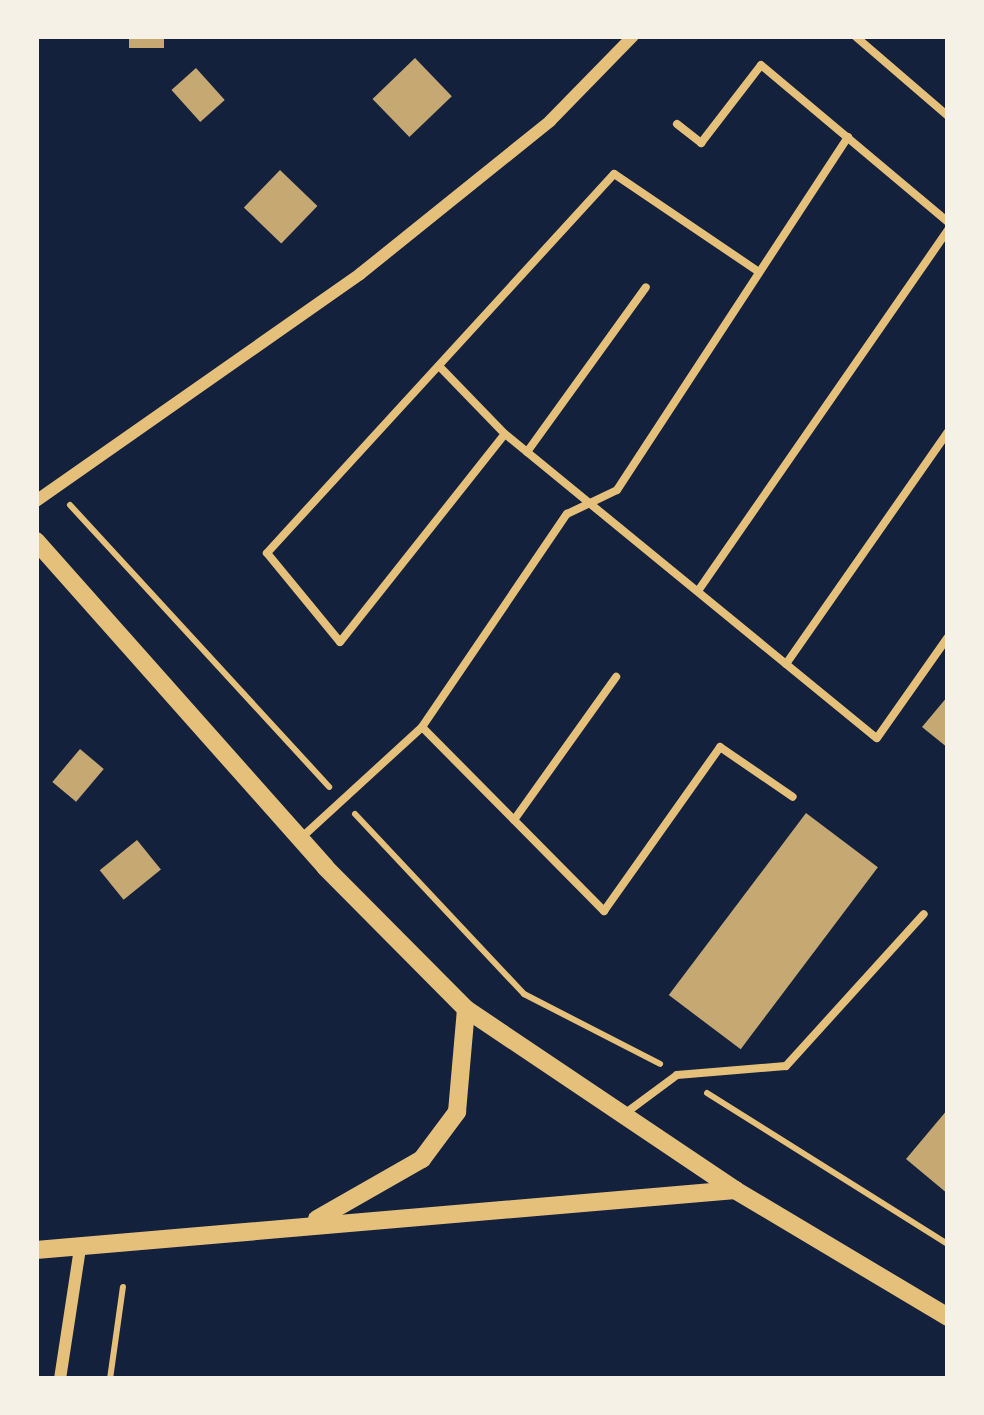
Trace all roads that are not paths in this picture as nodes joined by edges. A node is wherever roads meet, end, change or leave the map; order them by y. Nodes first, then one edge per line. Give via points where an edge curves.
1 (633, 36) edge
2 (855, 36) edge
3 (948, 116) edge
4 (677, 124) dead end
5 (848, 137) junction
6 (948, 226) edge
7 (760, 272) junction
8 (646, 287) dead end
9 (439, 366) junction
10 (948, 432) edge
11 (505, 434) junction
12 (527, 452) junction
13 (36, 501) edge
14 (590, 503) junction
15 (36, 541) edge
16 (698, 591) junction
17 (948, 637) edge
18 (786, 664) junction
19 (616, 677) dead end
20 (422, 727) junction
21 (793, 797) dead end
22 (514, 820) junction
23 (300, 838) junction
24 (924, 914) dead end
25 (466, 1010) junction
26 (622, 1116) junction
27 (735, 1190) junction
28 (312, 1222) junction
29 (80, 1248) junction
30 (36, 1250) edge
31 (948, 1317) edge
32 (61, 1379) edge

1 - 13 street via 550,121 360,274
2 - 3 lane
4 - 5 lane via 701,143 761,65
5 - 6 lane
5 - 7 lane
6 - 16 lane
7 - 9 lane via 614,174
7 - 14 lane via 616,490
8 - 12 lane
9 - 11 lane
9 - 11 lane via 267,553 340,642
10 - 18 lane
11 - 12 lane
12 - 14 lane
14 - 16 lane
14 - 20 lane via 567,514
15 - 23 street
16 - 18 lane
17 - 18 lane via 877,738
19 - 22 lane
20 - 22 lane
20 - 23 lane
21 - 22 lane via 719,746 604,911
23 - 25 street
24 - 26 lane via 786,1066 677,1075
25 - 26 street
25 - 28 street via 457,1112 422,1159
26 - 27 street
27 - 28 street
27 - 31 street
28 - 29 street
29 - 30 street
29 - 32 street

